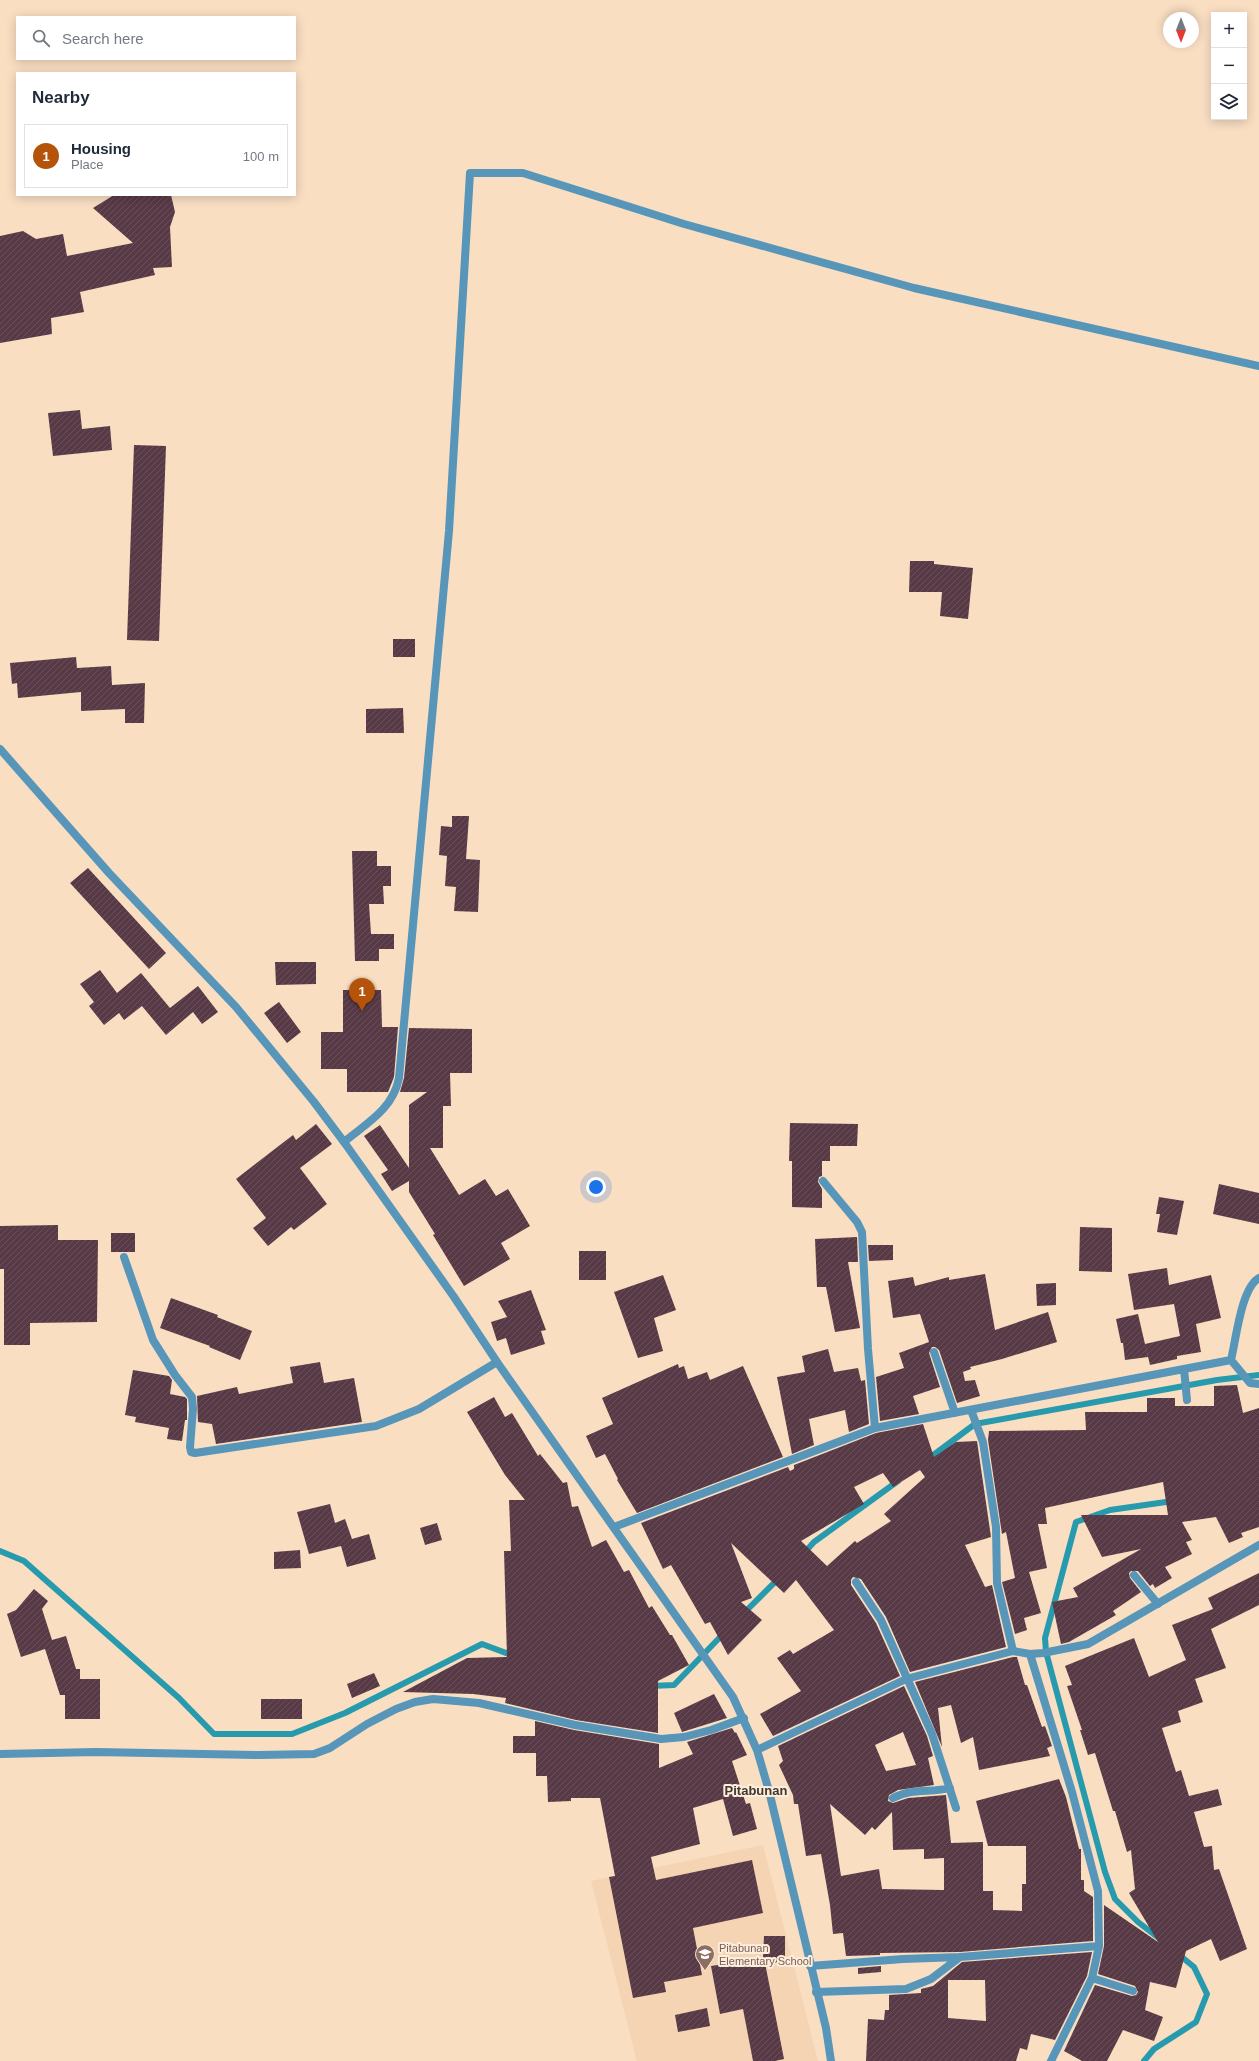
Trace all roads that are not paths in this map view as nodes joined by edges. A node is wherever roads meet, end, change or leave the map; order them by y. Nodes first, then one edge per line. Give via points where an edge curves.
1 (1259, 366) edge
2 (0, 749) edge
3 (344, 1142) junction
4 (823, 1181) dead end
5 (124, 1257) dead end
6 (1259, 1278) edge
7 (934, 1352) dead end
8 (1231, 1360) junction
9 (497, 1362) junction
10 (1184, 1373) junction
11 (1259, 1384) edge
12 (1187, 1396) dead end
13 (971, 1410) junction
14 (955, 1413) junction
15 (875, 1428) junction
16 (614, 1527) junction
17 (1259, 1545) edge
18 (1134, 1575) dead end
19 (856, 1582) dead end
20 (1158, 1604) junction
21 (1014, 1651) junction
22 (1030, 1654) junction
23 (906, 1679) junction
24 (744, 1718) junction
25 (757, 1750) junction
26 (0, 1754) edge
27 (950, 1788) junction
28 (893, 1798) dead end
29 (956, 1808) dead end
30 (1099, 1946) junction
31 (960, 1957) junction
32 (810, 1966) junction
33 (1092, 1978) junction
34 (1133, 1991) dead end
35 (816, 1992) junction
36 (831, 2061) edge
37 (1051, 2061) edge

1 - 3 street via 914,288 684,224 523,173 470,173 449,531 399,1078 391,1102
2 - 3 street via 109,873 236,1008
3 - 9 street
4 - 15 street via 857,1222 862,1232
5 - 9 street via 153,1340 192,1397 190,1447 191,1452 195,1454 376,1426 419,1410
6 - 8 street via 1246,1292
7 - 14 street
8 - 10 street
8 - 11 street via 1250,1383
9 - 16 street
10 - 12 street
10 - 13 street
13 - 14 street
13 - 21 street via 982,1442 996,1527 997,1583
14 - 15 street
15 - 16 street
16 - 24 street via 733,1697
17 - 20 street
18 - 20 street
19 - 23 street via 881,1620
20 - 22 street via 1088,1644
21 - 22 street
21 - 23 street
22 - 30 street via 1072,1792 1098,1891
23 - 25 street
23 - 27 street via 932,1734
24 - 25 street
24 - 26 street via 684,1737 660,1739 575,1725 479,1703 432,1699 396,1709 330,1748 314,1754
25 - 32 street
27 - 28 street via 901,1793
27 - 29 street
30 - 31 street
30 - 33 street
31 - 32 street
31 - 35 street via 931,1979 906,1989
32 - 35 street
33 - 34 street
33 - 37 street
35 - 36 street via 826,2028

